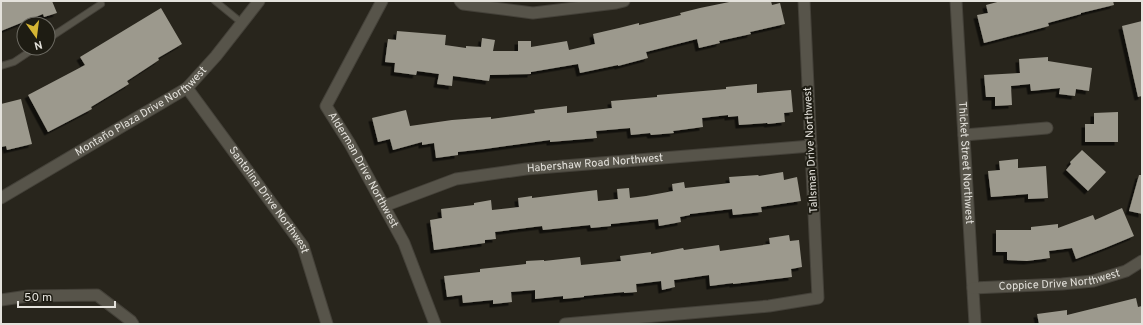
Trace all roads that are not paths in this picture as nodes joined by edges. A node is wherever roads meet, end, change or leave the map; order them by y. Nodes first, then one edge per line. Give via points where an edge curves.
1 (107, 1) edge
2 (216, 1) edge
3 (259, 1) edge
4 (382, 1) edge
5 (460, 1) edge
6 (624, 1) edge
7 (804, 1) edge
8 (956, 1) edge
9 (100, 2) edge
10 (242, 24) junction
11 (56, 33) edge
12 (23, 56) edge
13 (1, 66) edge
14 (187, 88) junction
15 (1047, 128) dead end
16 (964, 135) junction
17 (811, 146) junction
18 (1, 198) edge
19 (384, 206) junction
20 (1142, 261) edge
21 (973, 288) junction
22 (1, 300) edge
23 (133, 324) edge
24 (327, 324) edge
25 (435, 324) edge
26 (565, 324) edge
27 (975, 324) edge

1 - 9 lane
2 - 10 lane
3 - 10 street, Montaño Plaza Drive Northwest
4 - 19 street, Alderman Drive Northwest via 326,106
5 - 6 street via 463,4 533,13
7 - 17 street, Tallsman Drive Northwest
8 - 16 street, Thicket Street Northwest
9 - 11 lane
10 - 14 street, Montaño Plaza Drive Northwest
12 - 13 lane
14 - 18 street, Montaño Plaza Drive Northwest
14 - 24 street, Santolina Drive Northwest via 303,246
15 - 16 street
16 - 21 street, Thicket Street Northwest
17 - 19 street, Habershaw Road Northwest via 526,169 456,179
17 - 26 street, Tallsman Drive Northwest via 818,298 769,306
19 - 25 street, Alderman Drive Northwest via 404,243
20 - 21 street, Coppice Drive Northwest via 1126,271 1093,281
21 - 27 street, Thicket Street Northwest
22 - 23 street via 28,296 97,295

